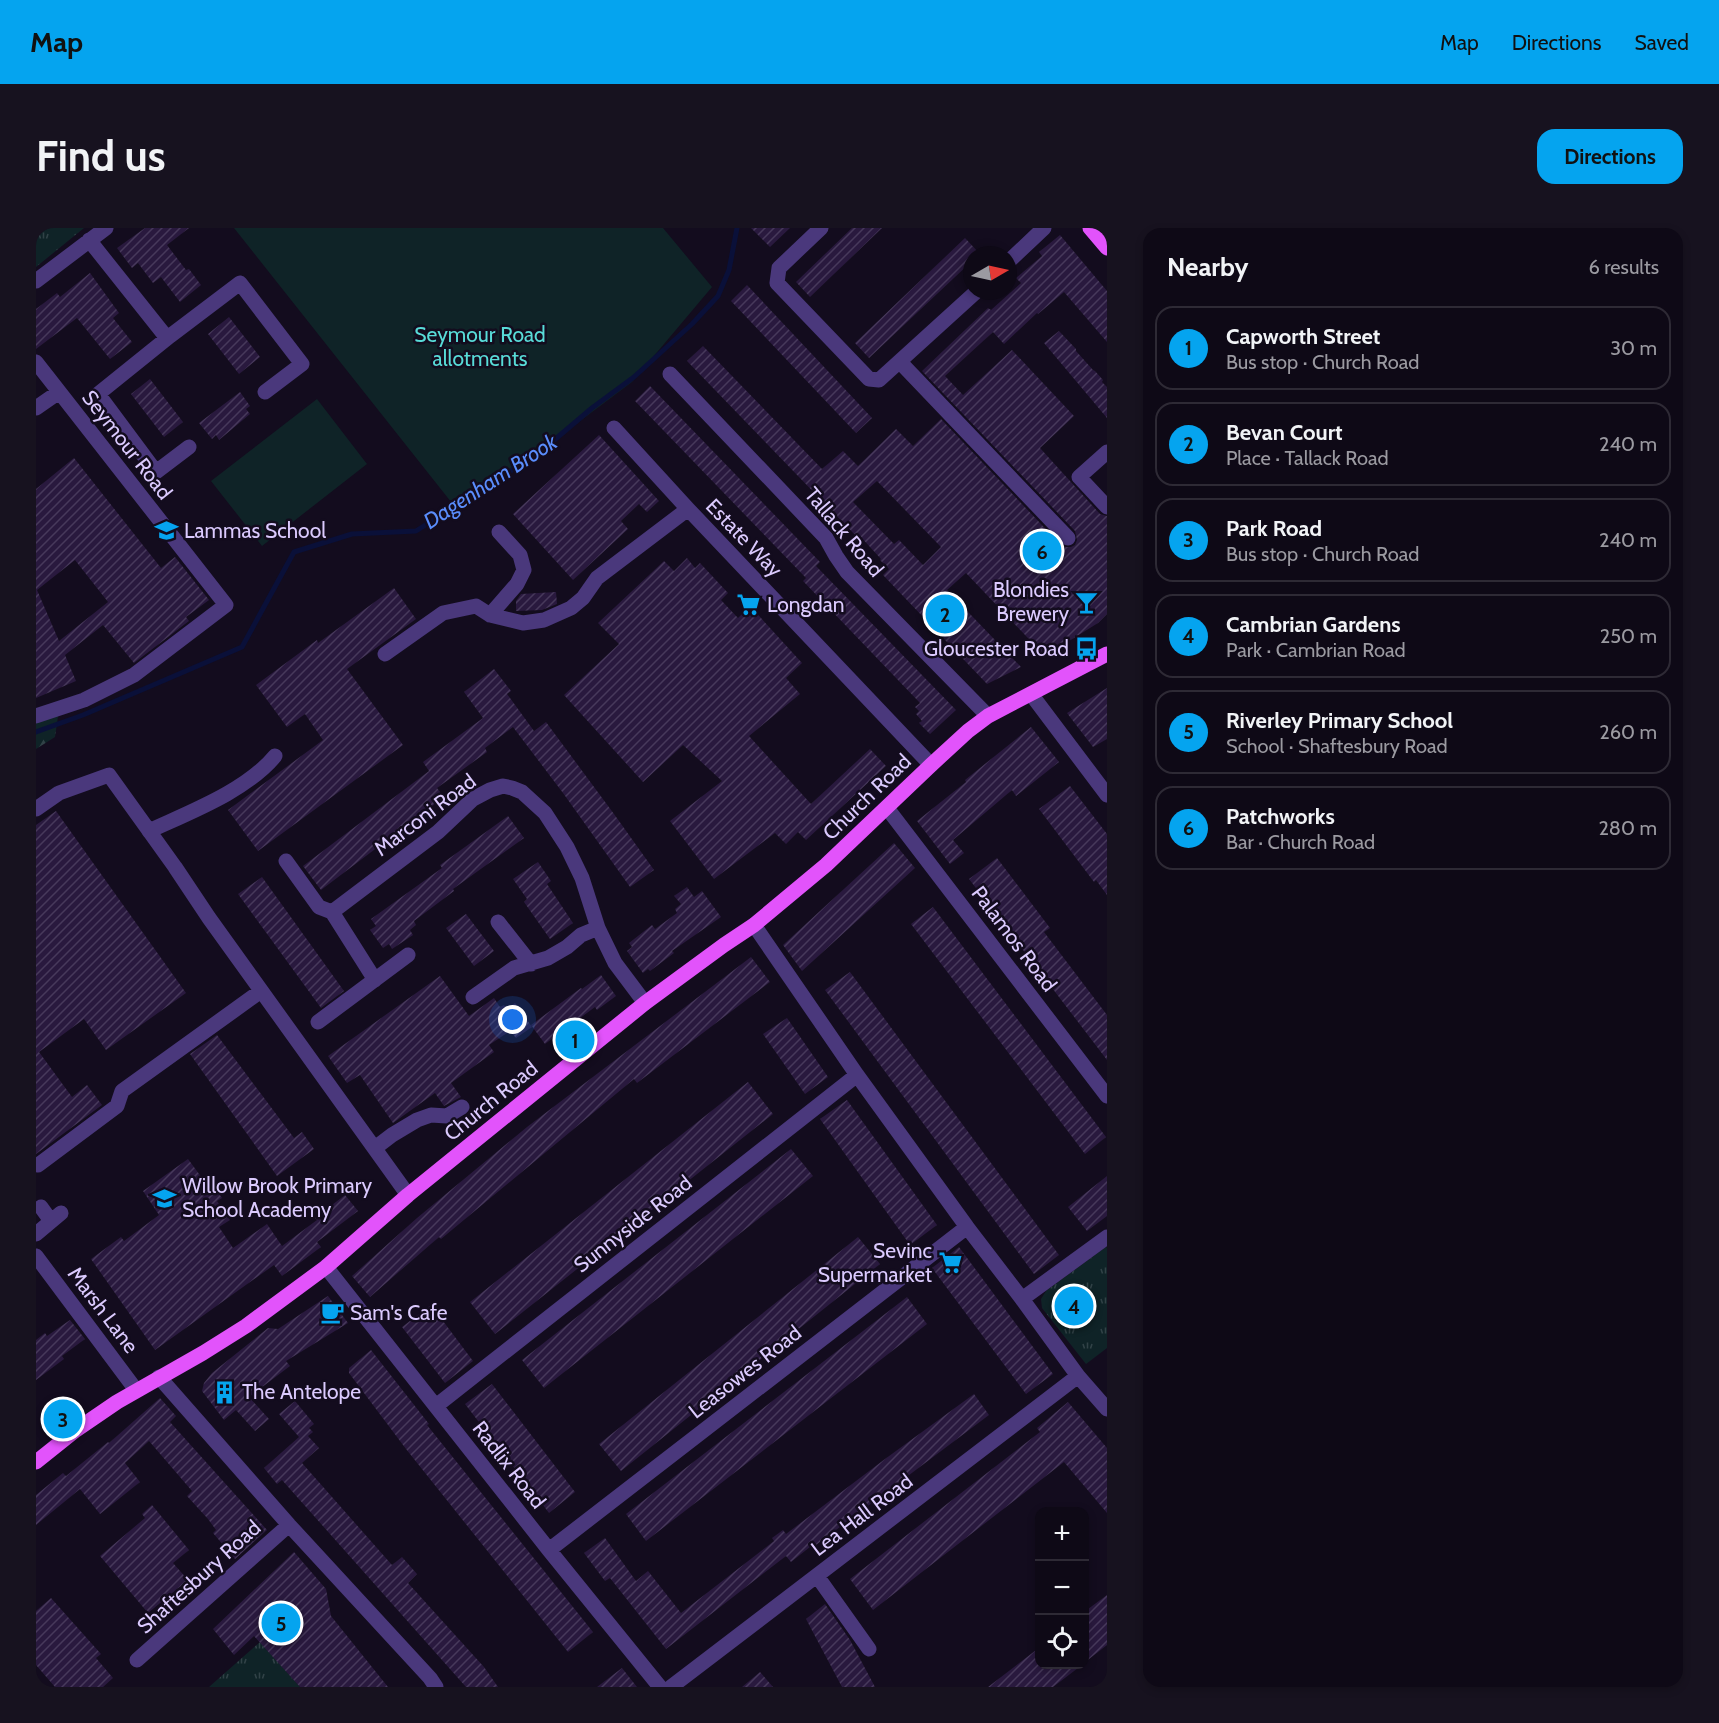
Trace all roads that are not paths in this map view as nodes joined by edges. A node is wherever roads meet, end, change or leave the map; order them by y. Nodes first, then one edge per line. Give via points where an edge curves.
1 (106, 228) edge
2 (821, 228) edge
3 (1044, 228) edge
4 (1090, 228) edge
5 (89, 240) junction
6 (1107, 248) edge
7 (1017, 254) edge
8 (36, 281) edge
9 (966, 300) edge
10 (167, 338) junction
11 (36, 362) edge
12 (900, 362) junction
13 (670, 374) dead end
14 (59, 392) junction
15 (265, 392) dead end
16 (36, 408) edge
17 (614, 428) dead end
18 (189, 447) dead end
19 (1107, 452) edge
20 (1107, 507) edge
21 (688, 509) junction
22 (500, 532) dead end
23 (1068, 538) dead end
24 (490, 615) junction
25 (385, 654) dead end
26 (1107, 654) edge
27 (1031, 694) junction
28 (36, 716) edge
29 (988, 716) junction
30 (275, 756) dead end
31 (931, 765) junction
32 (1107, 795) edge
33 (887, 808) junction
34 (36, 809) edge
35 (149, 831) junction
36 (286, 861) dead end
37 (332, 912) junction
38 (498, 922) dead end
39 (754, 925) junction
40 (598, 928) junction
41 (408, 955) dead end
42 (531, 964) junction
43 (375, 980) junction
44 (261, 991) junction
45 (473, 997) dead end
46 (645, 1004) junction
47 (318, 1022) dead end
48 (857, 1075) junction
49 (1107, 1096) edge
50 (462, 1107) dead end
51 (375, 1148) junction
52 (38, 1165) dead end
53 (408, 1195) junction
54 (41, 1207) dead end
55 (967, 1227) junction
56 (36, 1234) edge
57 (1106, 1238) edge
58 (36, 1256) edge
59 (326, 1267) junction
60 (1022, 1299) junction
61 (1078, 1376) junction
62 (159, 1377) junction
63 (136, 1390) junction
64 (436, 1406) junction
65 (1107, 1409) edge
66 (36, 1462) edge
67 (289, 1525) junction
68 (549, 1550) junction
69 (817, 1576) junction
70 (869, 1649) dead end
71 (137, 1660) dead end
72 (431, 1685) edge
73 (660, 1687) edge
74 (671, 1687) edge

1 - 5 street
2 - 12 street via 778,268 777,283 869,380 879,380
3 - 7 street
4 - 6 main road
5 - 8 street
5 - 10 street
9 - 12 street
10 - 15 street via 240,283 302,364
10 - 18 street via 98,394 156,472
11 - 14 street, Seymour Road
12 - 23 street
13 - 29 street, Tallack Road via 826,538 847,572
14 - 16 street
14 - 28 street, Seymour Road via 226,606 134,675 84,700
17 - 21 street
19 - 20 street via 1079,477
21 - 24 street, Estate Way via 597,578 571,608 544,620 523,623
21 - 31 street, Estate Way
22 - 24 street via 520,555 524,570
24 - 25 street, Estate Way via 476,606 443,613
26 - 27 main road, Church Road
27 - 29 main road, Church Road
27 - 32 street
29 - 31 main road, Church Road
30 - 35 street via 240,786
31 - 33 main road, Church Road
33 - 39 main road, Church Road
33 - 49 street, Palamos Road
34 - 35 street via 59,793 109,775
35 - 44 street
36 - 37 street via 320,907
37 - 40 street, Marconi Road via 438,832 474,799 502,786 522,792 545,813 582,878
37 - 43 street
38 - 42 street
39 - 46 main road, Church Road
39 - 48 street
40 - 42 street
40 - 46 street, Marconi Road via 615,963
41 - 43 street
42 - 45 street via 514,968
43 - 47 street
44 - 51 street
44 - 52 street via 122,1091 117,1106
46 - 53 main road, Church Road
48 - 55 street
48 - 64 street, Sunnyside Road
50 - 51 street via 447,1116 431,1115 417,1120
51 - 53 street
53 - 59 main road, Church Road
54 - 56 street via 56,1217
55 - 60 street
55 - 68 street, Leasowes Road
57 - 60 street
58 - 63 street, Marsh Lane
59 - 62 main road, Church Road via 246,1326
59 - 64 street, Radlix Road
60 - 61 street
61 - 65 street
61 - 69 street, Lea Hall Road
62 - 63 main road, Church Road
62 - 67 street
63 - 66 main road, Church Road via 89,1420
64 - 68 street, Radlix Road
67 - 71 street, Shaftesbury Road
67 - 72 street via 430,1678
68 - 73 street, Radlix Road
69 - 70 street
69 - 74 street, Lea Hall Road

